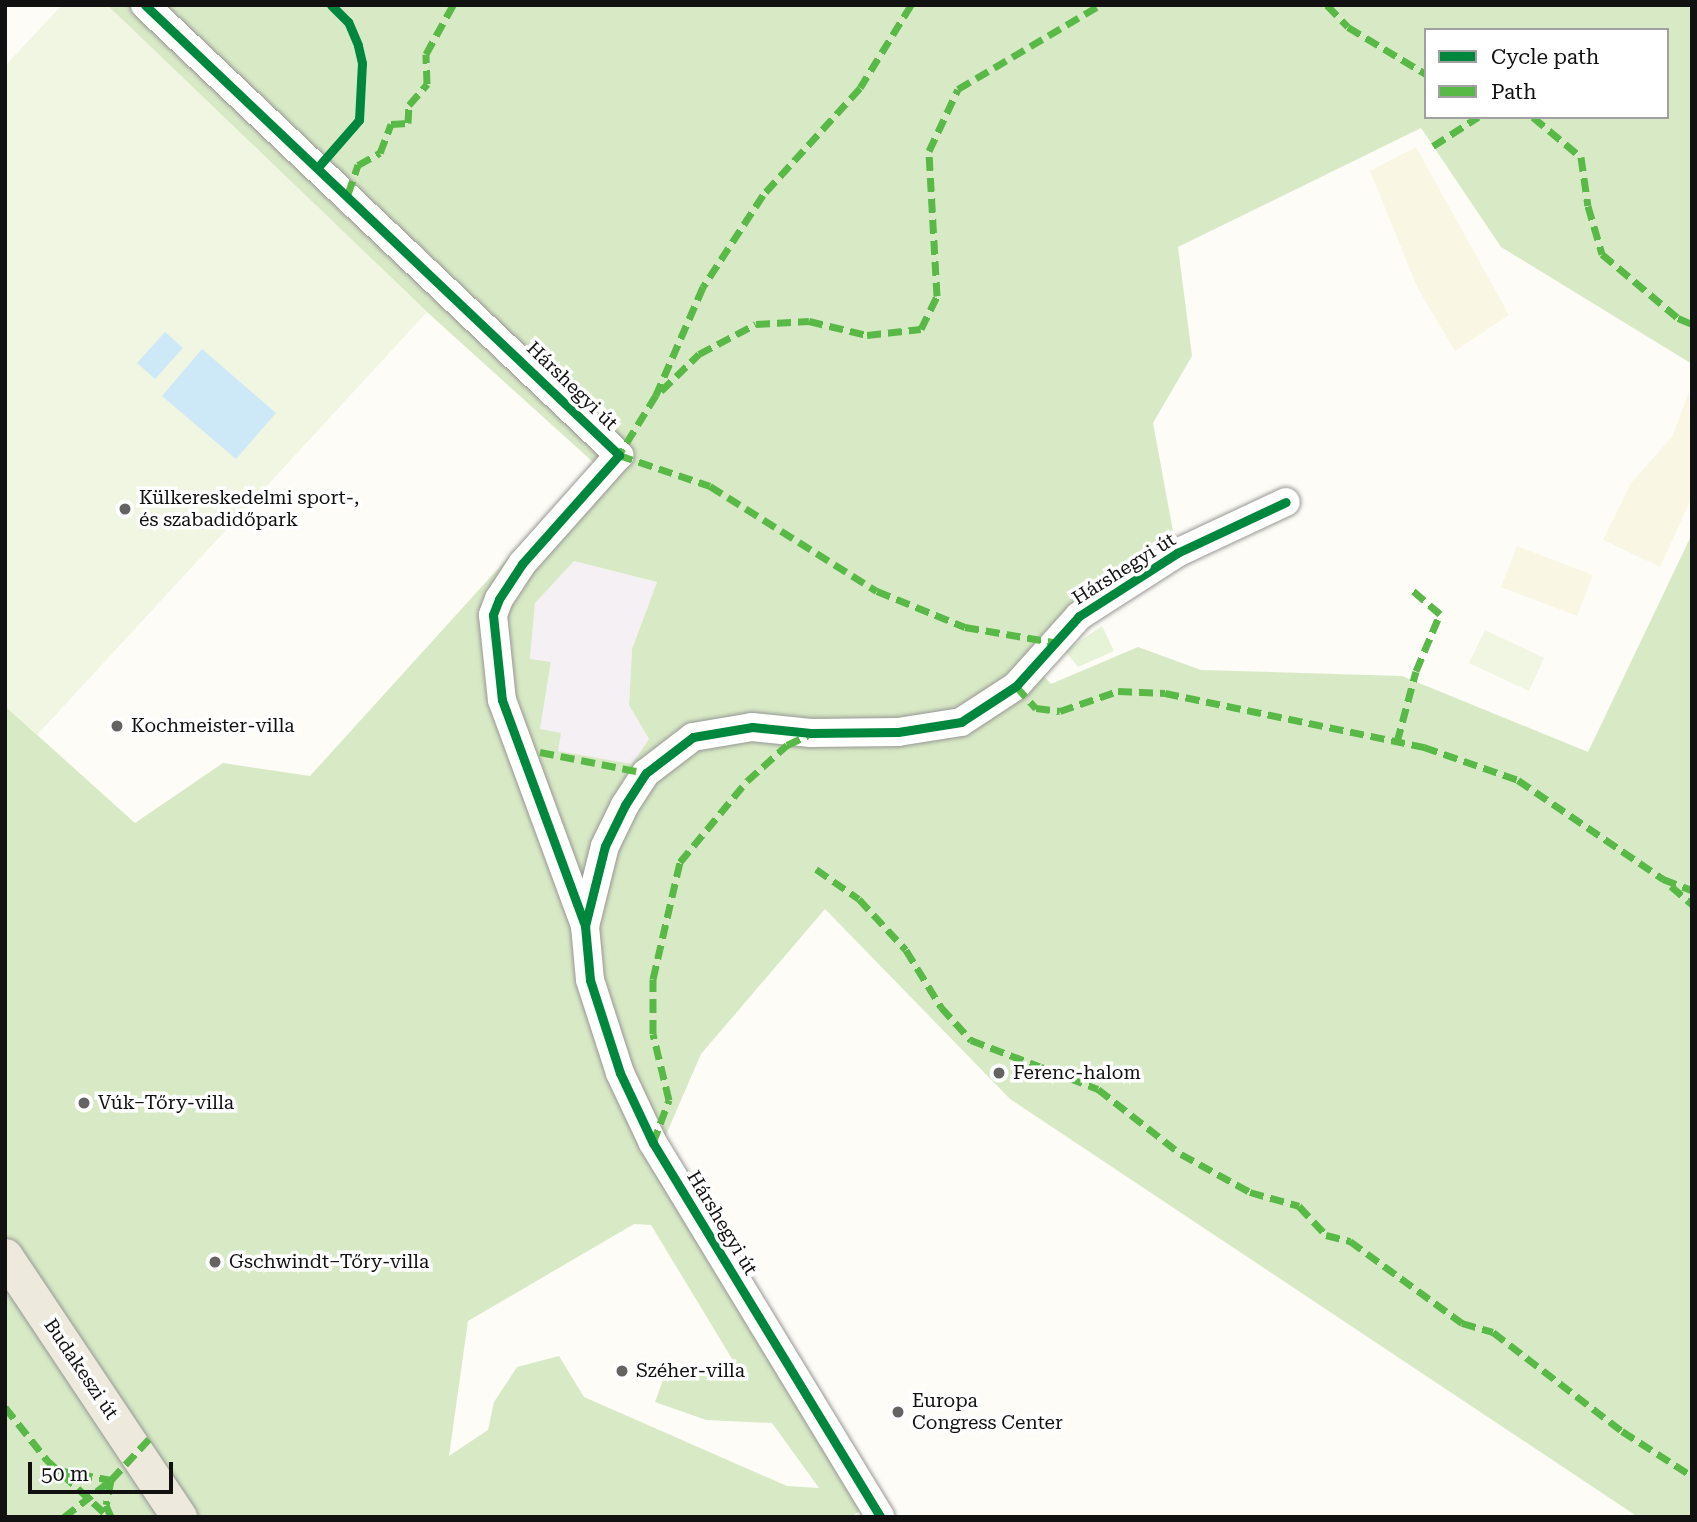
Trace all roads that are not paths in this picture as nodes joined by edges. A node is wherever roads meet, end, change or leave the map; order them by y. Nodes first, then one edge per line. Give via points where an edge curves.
1 (145, 5) edge
2 (1286, 502) dead end
3 (585, 926) junction
4 (5, 1256) edge
5 (879, 1516) edge
6 (179, 1517) edge

1 - 3 street, Hárshegyi út via 619,455 522,564 493,615 502,699
2 - 3 street, Hárshegyi út via 1177,553 1079,616 1016,687 961,722 898,733 811,733 752,727 693,737 646,773 625,805 605,846
3 - 5 street, Hárshegyi út via 590,980 620,1073 653,1143
4 - 6 main road, Budakeszi út

